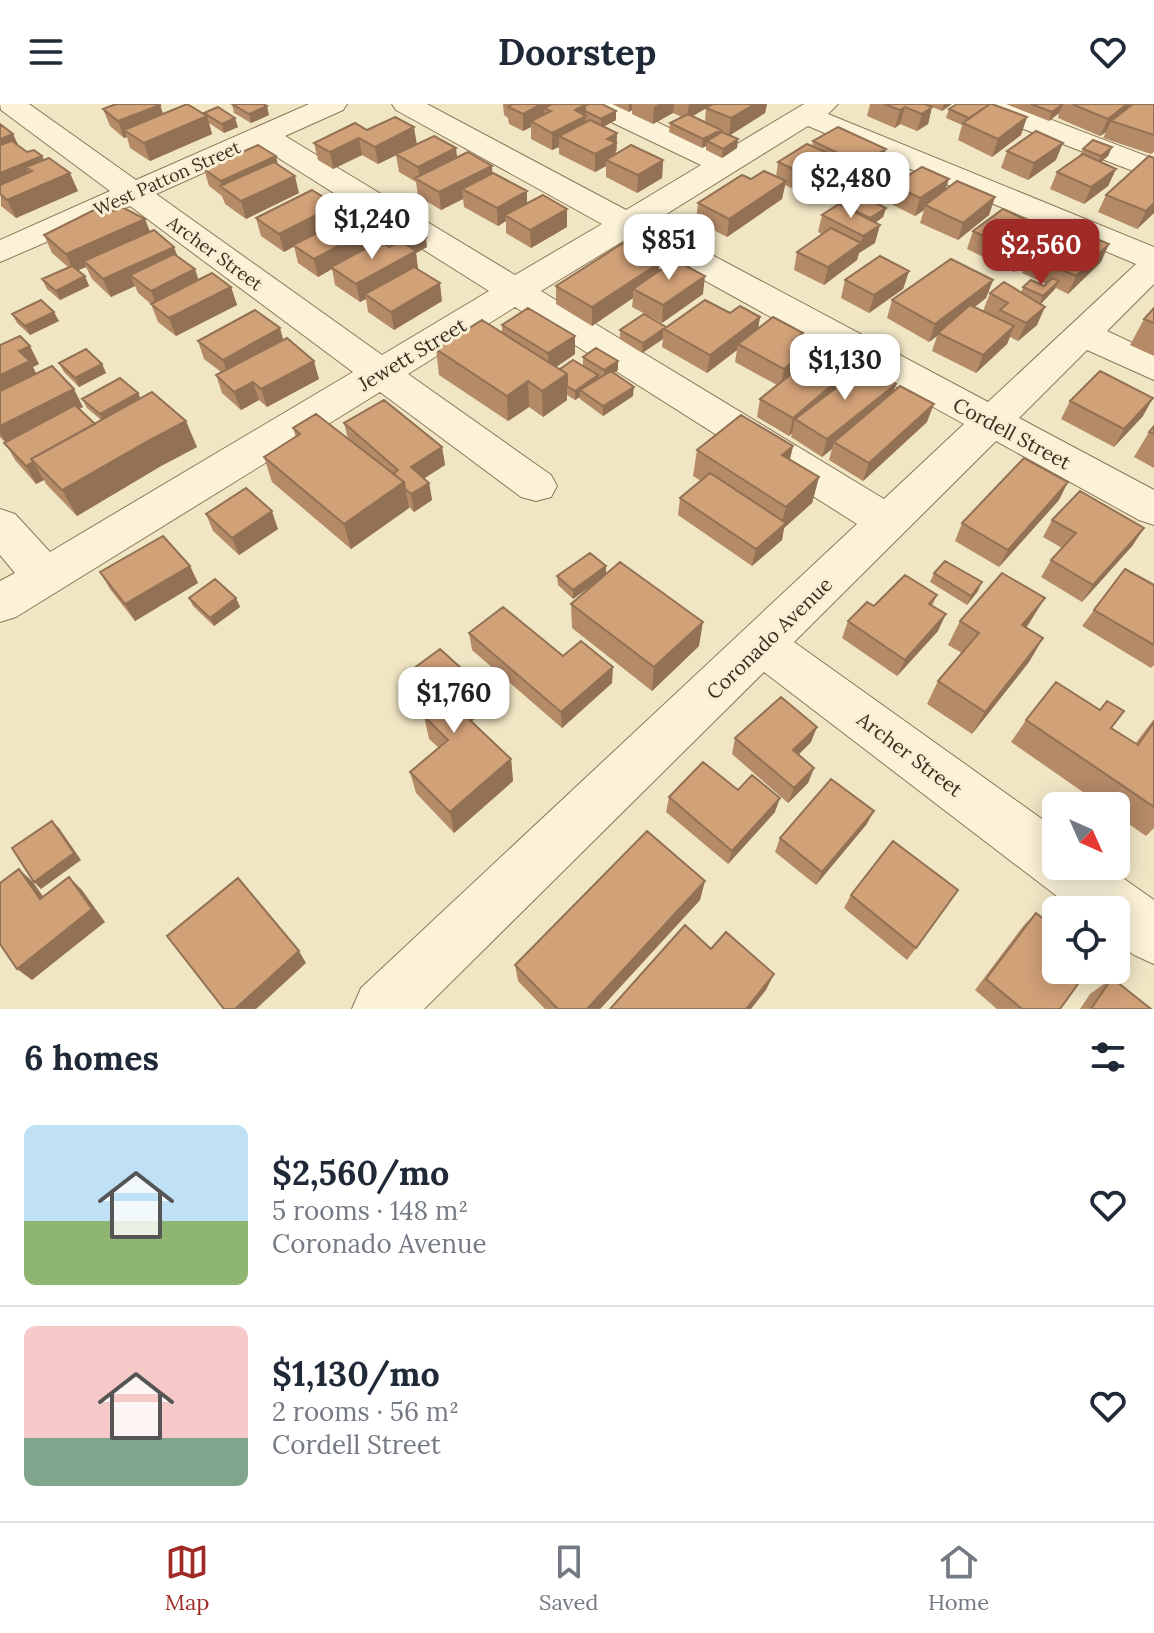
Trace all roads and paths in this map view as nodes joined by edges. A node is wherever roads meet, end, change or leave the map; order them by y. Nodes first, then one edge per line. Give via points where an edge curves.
1 (11, 104) edge
2 (333, 104) edge
3 (406, 104) edge
4 (596, 104) edge
5 (984, 104) edge
6 (804, 108) edge
7 (263, 135) junction
8 (724, 165) junction
9 (1154, 170) edge
10 (133, 193) junction
11 (627, 224) junction
12 (0, 252) edge
13 (1154, 259) edge
14 (1154, 265) edge
15 (515, 293) junction
16 (1084, 334) junction
17 (1154, 368) edge
18 (379, 374) junction
19 (990, 422) junction
20 (536, 486) dead end
21 (1154, 509) edge
22 (886, 521) junction
23 (0, 525) edge
24 (45, 577) junction
25 (0, 604) edge
26 (763, 645) junction
27 (1042, 852) edge
28 (1080, 880) edge
29 (1154, 935) edge
30 (406, 1001) edge

1 - 10 street, Archer Street
2 - 7 street, West Patton Street
3 - 11 street, Cordell Street
4 - 8 street
5 - 9 street
6 - 8 street, Jewett Street
6 - 13 street
7 - 10 street, West Patton Street
7 - 15 street
8 - 11 street, Jewett Street
10 - 12 street, West Patton Street
10 - 18 street, Archer Street
11 - 15 street, Jewett Street
11 - 19 street, Cordell Street
14 - 16 street, Coronado Avenue
15 - 18 street, Jewett Street
15 - 22 street
16 - 17 street
16 - 19 street, Coronado Avenue
18 - 20 street, Archer Street
18 - 24 street, Jewett Street
19 - 21 street, Cordell Street
19 - 22 street, Coronado Avenue
22 - 26 street, Coronado Avenue
23 - 24 street
24 - 25 street, Jewett Street
26 - 27 street, Archer Street
26 - 30 street, Coronado Avenue
28 - 29 street

